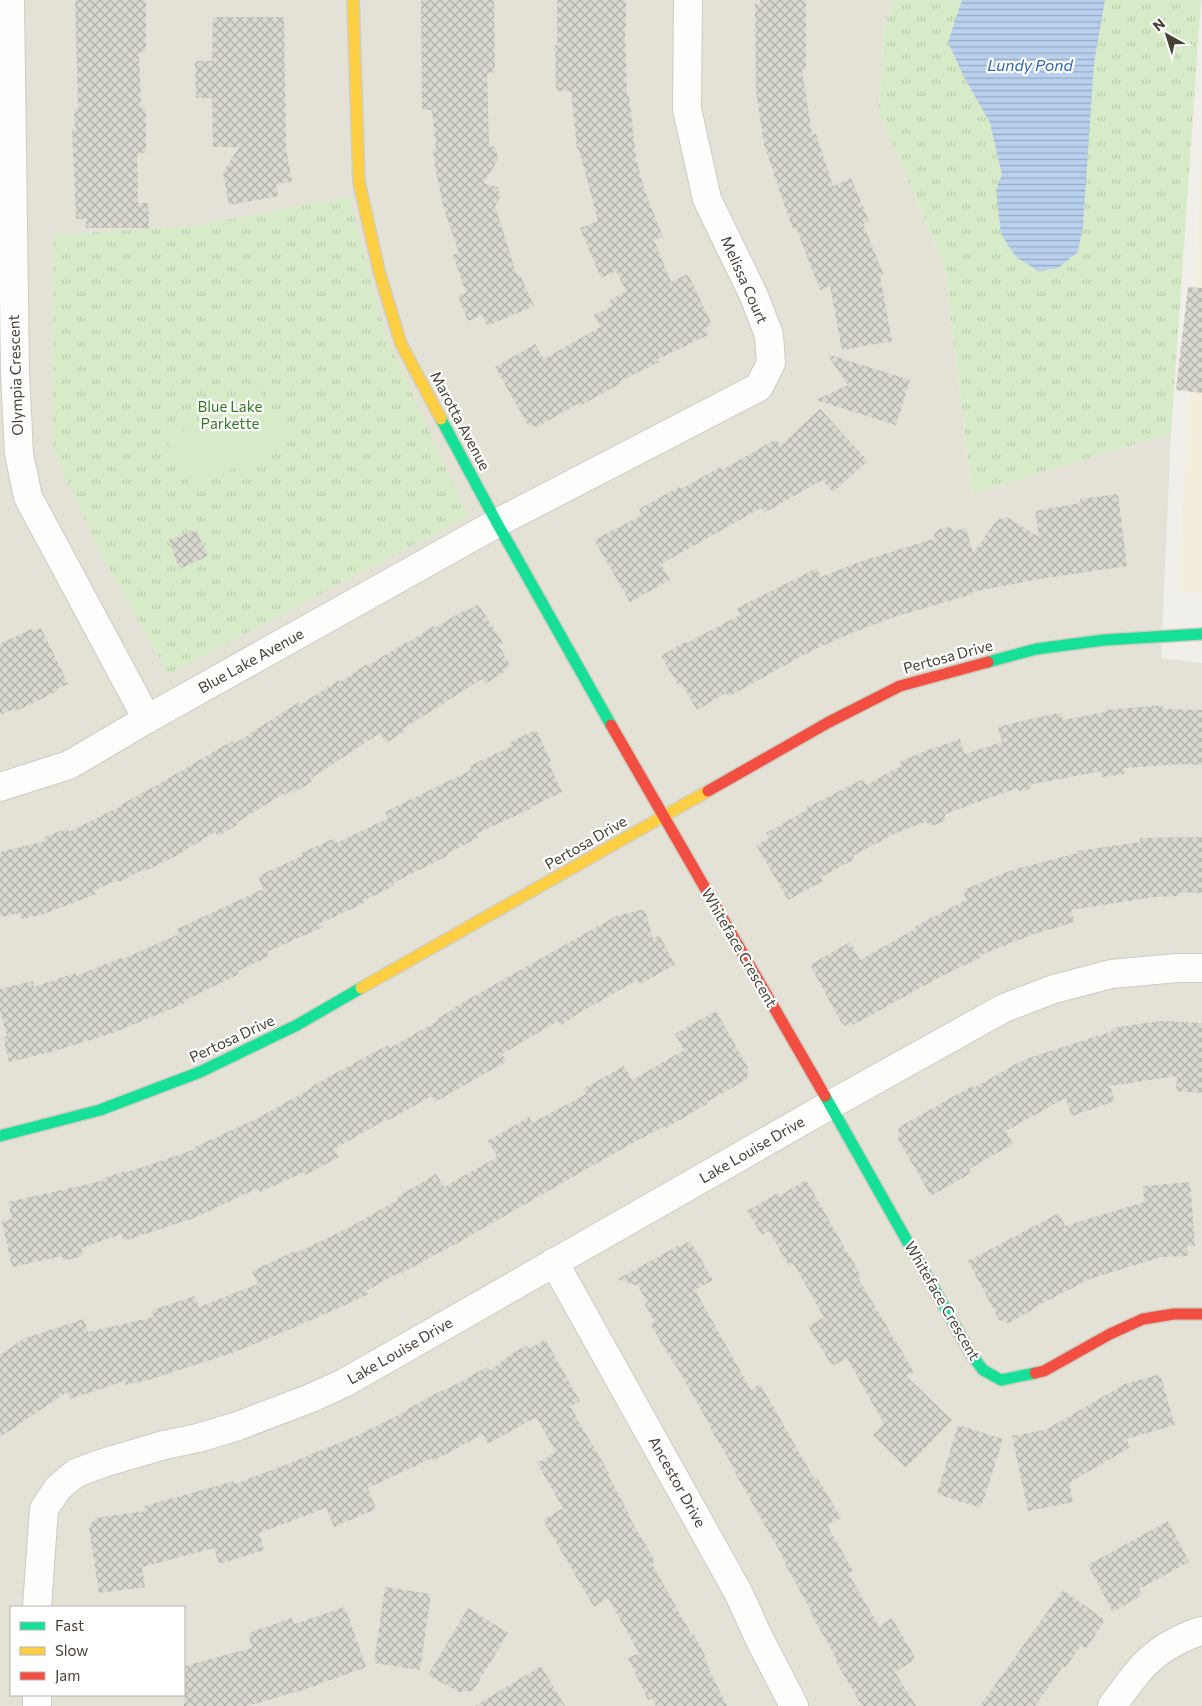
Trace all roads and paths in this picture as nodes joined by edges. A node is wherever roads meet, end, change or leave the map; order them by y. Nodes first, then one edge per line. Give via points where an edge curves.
1 (10, 0) edge
2 (353, 0) edge
3 (688, 0) edge
4 (497, 523) junction
5 (1202, 634) edge
6 (147, 719) junction
7 (0, 787) edge
8 (663, 817) junction
9 (1202, 968) edge
10 (830, 1105) junction
11 (0, 1136) edge
12 (554, 1262) junction
13 (1202, 1314) edge
14 (37, 1606) edge
15 (1202, 1631) edge
16 (794, 1706) edge
17 (1112, 1706) edge

1 - 6 street, Olympia Crescent via 19,454 28,498
2 - 4 street, Marotta Avenue via 359,182 380,271 401,344
3 - 4 street, Melissa Court via 687,110 707,199 754,296 769,335 771,363 760,386
4 - 6 street, Blue Lake Avenue
4 - 8 street, Marotta Avenue
5 - 8 street, Pertosa Drive via 1104,640 1036,649 900,686 828,722
6 - 7 street, Blue Lake Avenue via 69,765
8 - 10 street, Whiteface Crescent
8 - 11 street, Pertosa Drive via 297,1024 200,1072 100,1110
9 - 10 street via 1111,974 1054,989 1004,1008
10 - 12 street, Lake Louise Drive
10 - 13 street, Whiteface Crescent via 983,1370 1001,1380 1044,1371 1143,1319
12 - 14 street, Lake Louise Drive via 362,1373 311,1398 238,1426 111,1460 76,1474 58,1488 44,1509
12 - 16 street, Ancestor Drive via 738,1592
15 - 17 street via 1162,1648 1150,1658

